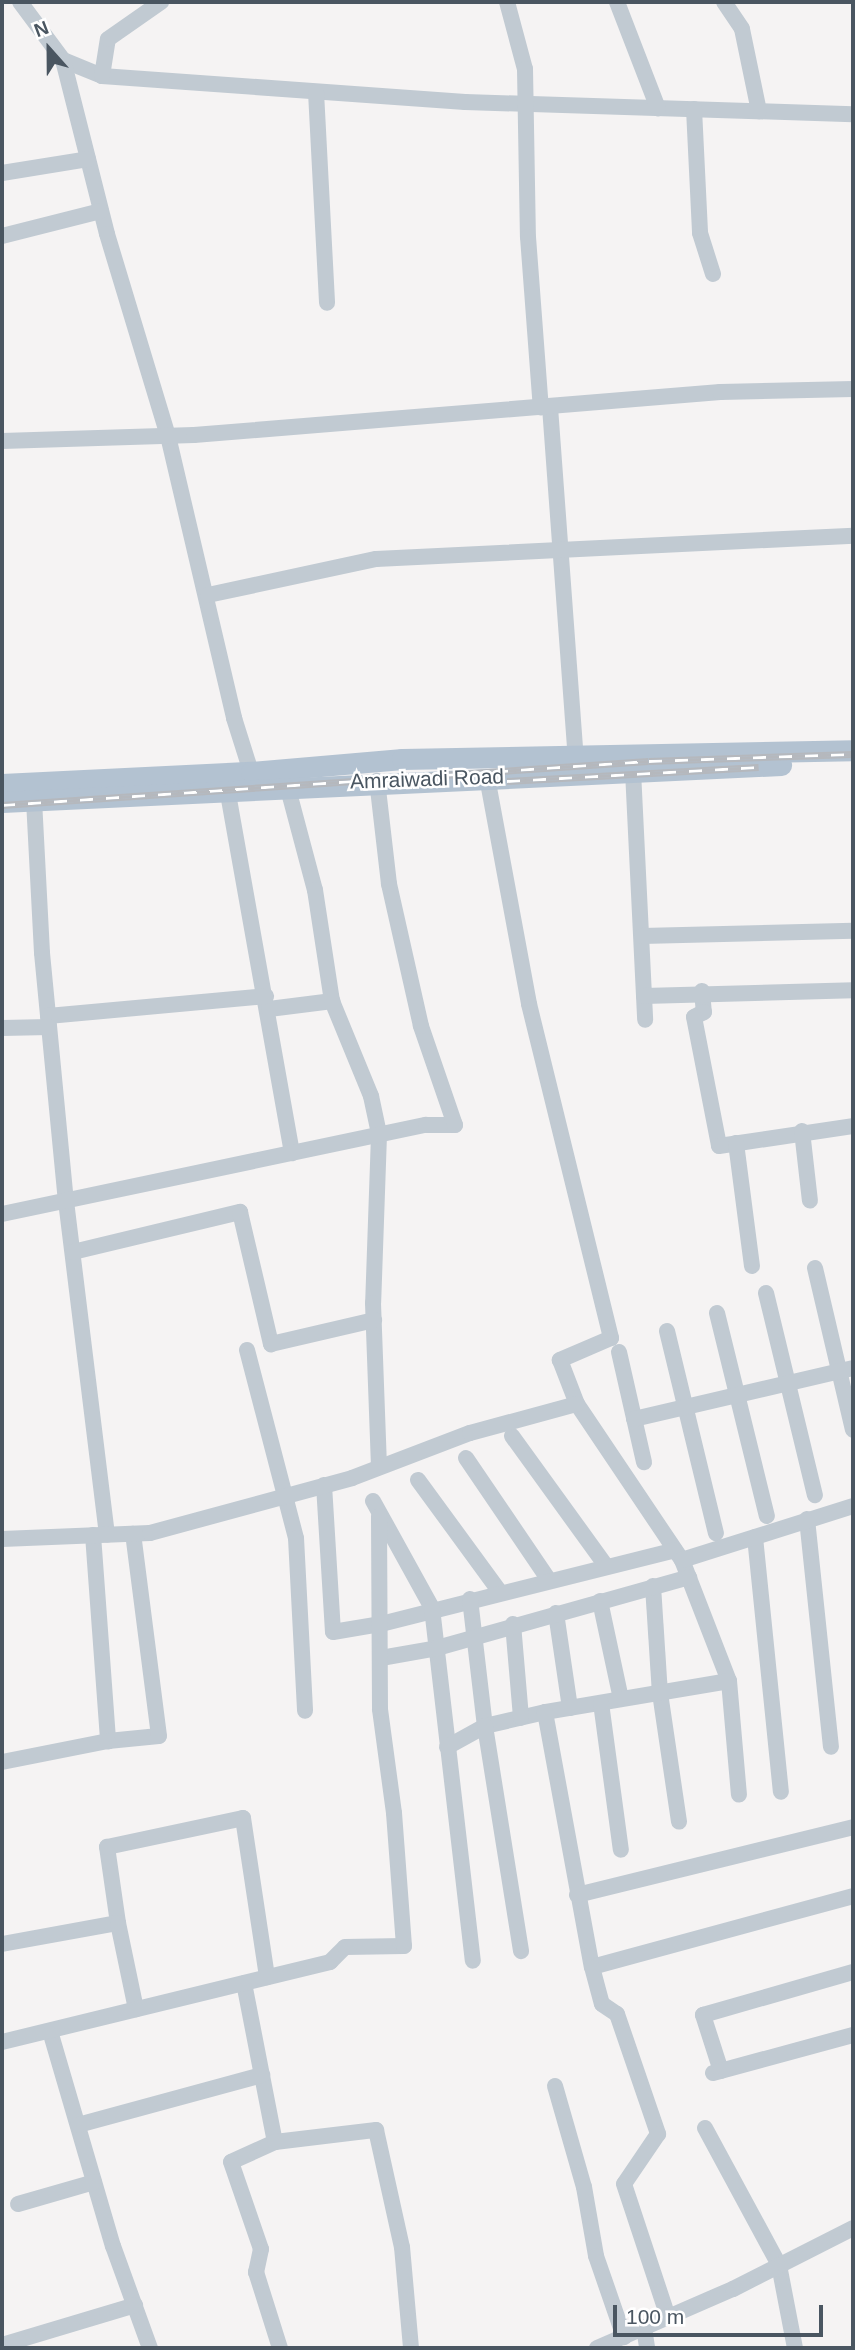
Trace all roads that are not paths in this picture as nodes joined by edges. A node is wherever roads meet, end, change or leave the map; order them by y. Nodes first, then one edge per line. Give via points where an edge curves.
1 (20, 2) edge
2 (161, 2) edge
3 (508, 2) edge
4 (617, 2) edge
5 (724, 2) edge
6 (63, 60) junction
7 (102, 76) junction
8 (316, 92) junction
9 (527, 104) junction
10 (658, 108) junction
11 (694, 109) junction
12 (759, 111) junction
13 (853, 114) edge
14 (88, 159) junction
15 (2, 173) edge
16 (101, 211) junction
17 (2, 236) edge
18 (713, 274) dead end
19 (327, 303) dead end
20 (853, 389) edge
21 (545, 408) junction
22 (168, 436) junction
23 (2, 441) edge
24 (853, 536) edge
25 (560, 548) junction
26 (208, 595) junction
27 (853, 750) edge
28 (853, 762) edge
29 (576, 764) junction
30 (632, 771) junction
31 (251, 772) junction
32 (487, 777) junction
33 (377, 781) junction
34 (2, 784) edge
35 (287, 785) junction
36 (227, 788) junction
37 (34, 800) junction
38 (2, 802) edge
39 (853, 931) edge
40 (642, 936) junction
41 (853, 990) edge
42 (702, 991) junction
43 (644, 996) junction
44 (332, 1001) junction
45 (268, 1002) junction
46 (645, 1020) dead end
47 (49, 1022) junction
48 (2, 1028) edge
49 (853, 1126) edge
50 (802, 1131) junction
51 (379, 1135) junction
52 (736, 1143) junction
53 (292, 1153) junction
54 (66, 1201) junction
55 (810, 1201) dead end
56 (2, 1214) edge
57 (73, 1252) junction
58 (752, 1265) dead end
59 (815, 1269) dead end
60 (766, 1293) dead end
61 (717, 1313) dead end
62 (374, 1320) junction
63 (667, 1331) dead end
64 (247, 1350) dead end
65 (619, 1352) dead end
66 (846, 1369) edge
67 (788, 1383) junction
68 (736, 1395) junction
69 (577, 1404) junction
70 (687, 1407) junction
71 (634, 1419) junction
72 (853, 1430) edge
73 (512, 1436) dead end
74 (466, 1458) dead end
75 (644, 1462) dead end
76 (379, 1467) junction
77 (418, 1480) dead end
78 (324, 1485) junction
79 (287, 1495) junction
80 (815, 1495) dead end
81 (853, 1506) edge
82 (767, 1516) dead end
83 (807, 1519) junction
84 (716, 1533) dead end
85 (133, 1534) junction
86 (100, 1535) junction
87 (755, 1537) junction
88 (2, 1539) edge
89 (678, 1555) junction
90 (606, 1566) junction
91 (689, 1577) junction
92 (549, 1580) junction
93 (653, 1586) junction
94 (500, 1592) junction
95 (470, 1599) junction
96 (600, 1601) junction
97 (432, 1608) junction
98 (556, 1613) junction
99 (381, 1624) junction
100 (513, 1624) junction
101 (474, 1634) junction
102 (437, 1648) junction
103 (381, 1658) junction
104 (729, 1682) junction
105 (660, 1693) junction
106 (621, 1699) junction
107 (601, 1703) junction
108 (570, 1708) junction
109 (305, 1711) dead end
110 (545, 1712) junction
111 (521, 1718) junction
112 (485, 1726) junction
113 (108, 1741) junction
114 (447, 1747) junction
115 (831, 1748) dead end
116 (2, 1762) edge
117 (781, 1793) dead end
118 (740, 1795) dead end
119 (679, 1822) dead end
120 (853, 1827) edge
121 (621, 1850) dead end
122 (577, 1895) junction
123 (853, 1896) edge
124 (118, 1923) junction
125 (2, 1944) edge
126 (521, 1951) dead end
127 (473, 1961) dead end
128 (592, 1967) junction
129 (853, 1972) edge
130 (267, 1977) junction
131 (244, 1983) junction
132 (136, 2009) junction
133 (50, 2031) junction
134 (853, 2035) edge
135 (2, 2042) edge
136 (262, 2075) junction
137 (555, 2086) dead end
138 (78, 2125) junction
139 (705, 2128) dead end
140 (275, 2142) junction
141 (94, 2182) junction
142 (18, 2204) dead end
143 (853, 2228) edge
144 (779, 2266) junction
145 (135, 2305) junction
146 (668, 2317) junction
147 (644, 2328) junction
148 (624, 2337) junction
149 (2, 2345) edge
150 (150, 2348) edge
151 (280, 2348) edge
152 (411, 2348) edge
153 (597, 2348) edge
154 (647, 2348) edge
155 (795, 2348) edge

1 - 6 street
2 - 7 street via 108,39
3 - 9 street via 525,69
4 - 10 street
5 - 12 street via 742,29
6 - 7 street
6 - 14 street
7 - 8 street
8 - 9 street
8 - 19 street
9 - 10 street
9 - 21 street via 528,237
10 - 11 street
11 - 12 street
11 - 18 street via 699,233
12 - 13 street
14 - 15 street
14 - 16 street
16 - 17 street
16 - 22 street
20 - 21 street via 720,392
21 - 22 street
21 - 25 street
22 - 23 street
22 - 26 street
24 - 25 street via 719,545
25 - 26 street via 376,559
25 - 29 street
26 - 31 street via 234,718
27 - 29 main road
28 - 30 main road, Amraiwadi Road
29 - 30 main road, Amraiwadi Road
29 - 31 main road via 402,759
29 - 32 main road, Amraiwadi Road
30 - 40 street
31 - 34 main road
32 - 33 main road, Amraiwadi Road
32 - 69 street via 529,1004 611,1338 561,1360
33 - 35 main road, Amraiwadi Road
33 - 51 street via 389,884 418,1013 456,1125 426,1125
35 - 36 main road, Amraiwadi Road
35 - 44 street via 315,890
36 - 37 main road, Amraiwadi Road
36 - 45 street
37 - 38 main road, Amraiwadi Road
37 - 47 street
39 - 40 street
40 - 43 street
41 - 42 street
42 - 43 street
42 - 52 street via 704,1012 694,1017 719,1146
43 - 46 street
44 - 45 street
44 - 51 street via 371,1096
45 - 47 street
45 - 53 street
47 - 48 street
47 - 54 street
49 - 50 street
50 - 52 street
50 - 55 street
51 - 53 street
51 - 62 street
52 - 58 street
53 - 54 street
54 - 56 street
54 - 57 street
57 - 62 street via 240,1212 271,1344
57 - 86 street
59 - 66 street
60 - 67 street
61 - 68 street
62 - 76 street
63 - 70 street
64 - 79 street
65 - 71 street
66 - 67 street
66 - 72 street
67 - 68 street
67 - 80 street
68 - 70 street
68 - 82 street
69 - 76 street via 470,1433
69 - 89 street
70 - 71 street
70 - 84 street
71 - 75 street
73 - 90 street
74 - 92 street
76 - 78 street
77 - 94 street
78 - 79 street
78 - 99 street via 333,1632
79 - 85 street
79 - 109 street via 296,1538
81 - 83 street
83 - 87 street
83 - 115 street
85 - 86 street
85 - 113 street via 159,1736
86 - 88 street
86 - 113 street
87 - 89 street
87 - 117 street
89 - 90 street
89 - 91 street
90 - 92 street
91 - 93 street
91 - 104 street
92 - 94 street
93 - 96 street
93 - 105 street
94 - 95 street
95 - 97 street
95 - 101 street
96 - 98 street
96 - 106 street
97 - 99 street
97 - 99 street via 376,1508
97 - 102 street
98 - 100 street
98 - 108 street
99 - 103 street
100 - 101 street
100 - 111 street
101 - 102 street
101 - 112 street
102 - 103 street
102 - 114 street
103 - 130 street via 380,1709 404,1946 345,1947 330,1962
104 - 105 street
104 - 118 street
105 - 106 street
105 - 119 street
106 - 107 street
107 - 108 street
107 - 121 street
108 - 110 street
110 - 111 street
110 - 122 street
111 - 112 street
112 - 114 street
112 - 126 street
113 - 116 street
114 - 127 street
120 - 122 street
122 - 128 street
123 - 128 street
124 - 125 street
124 - 130 street via 107,1847 243,1818
124 - 132 street
128 - 146 street via 602,2004 617,2014 658,2134 624,2184
129 - 134 street via 703,2015 716,2073
130 - 131 street
131 - 132 street
131 - 136 street
132 - 133 street
133 - 135 street
133 - 138 street
136 - 138 street
136 - 140 street
137 - 148 street via 584,2187 596,2256
138 - 141 street
139 - 144 street
140 - 151 street via 231,2162 261,2249 256,2272
140 - 152 street via 376,2130 402,2247
141 - 142 street
141 - 145 street
143 - 144 street
144 - 146 street
144 - 155 street
145 - 149 street
145 - 150 street
146 - 147 street
147 - 148 street
147 - 154 street
148 - 153 street

